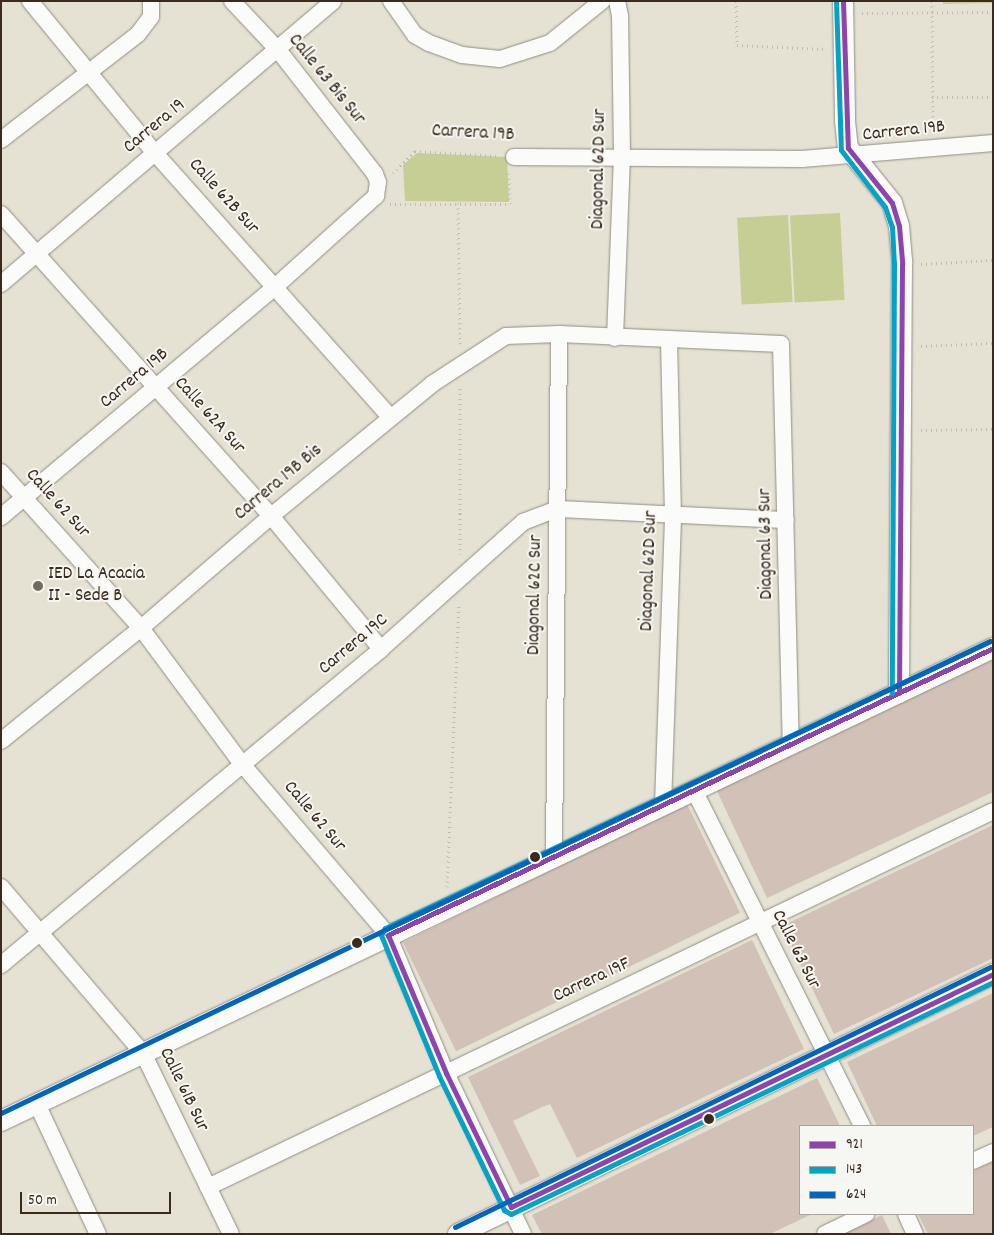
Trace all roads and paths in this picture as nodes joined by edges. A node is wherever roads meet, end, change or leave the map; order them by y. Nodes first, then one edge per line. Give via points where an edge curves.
1 (30, 1) edge
2 (151, 1) edge
3 (232, 1) edge
4 (333, 1) edge
5 (391, 1) edge
6 (617, 1) edge
7 (736, 1) edge
8 (932, 1) edge
9 (598, 2) edge
10 (844, 7) edge
11 (993, 12) edge
12 (932, 13) junction
13 (278, 50) junction
14 (844, 50) junction
15 (91, 71) junction
16 (932, 97) junction
17 (993, 97) edge
18 (1, 140) edge
19 (993, 143) edge
20 (933, 149) junction
21 (155, 153) junction
22 (511, 156) junction
23 (622, 156) junction
24 (854, 157) junction
25 (375, 196) junction
26 (1, 214) edge
27 (36, 254) junction
28 (993, 260) edge
29 (902, 264) junction
30 (1, 284) edge
31 (276, 286) junction
32 (558, 334) junction
33 (615, 338) junction
34 (669, 339) junction
35 (993, 343) edge
36 (781, 344) joint
37 (901, 347) junction
38 (156, 387) junction
39 (389, 416) junction
40 (993, 429) edge
41 (900, 430) junction
42 (1, 472) edge
43 (25, 498) junction
44 (557, 509) junction
45 (271, 516) junction
46 (673, 516) junction
47 (1, 518) edge
48 (786, 520) junction
49 (141, 628) junction
50 (993, 648) edge
51 (381, 649) junction
52 (899, 693) junction
53 (1, 741) edge
54 (791, 744) junction
55 (242, 764) junction
56 (694, 790) junction
57 (663, 805) junction
58 (993, 811) edge
59 (554, 856) junction
60 (1, 887) edge
61 (760, 924) junction
62 (39, 931) junction
63 (388, 935) junction
64 (1, 965) edge
65 (993, 974) edge
66 (143, 1053) junction
67 (826, 1055) junction
68 (446, 1073) junction
69 (37, 1104) junction
70 (1, 1121) edge
71 (861, 1125) edge
72 (993, 1152) edge
73 (974, 1161) edge
74 (208, 1187) junction
75 (511, 1207) junction
76 (864, 1215) edge
77 (906, 1215) edge
78 (98, 1234) edge
79 (230, 1234) edge
80 (458, 1234) edge
81 (523, 1234) edge
82 (825, 1234) edge
83 (915, 1234) edge

1 - 15 street, Calle 62B Sur
2 - 15 street via 148,23
3 - 13 street, Calle 63 Bis Sur
4 - 13 street, Carrera 19
5 - 9 street via 415,35 429,43 462,55 500,59 550,43
6 - 23 street, Diagonal 62D Sur via 620,16
7 - 14 path via 737,45
8 - 12 path
10 - 12 path
10 - 14 street
11 - 12 path
12 - 16 path
13 - 21 street, Carrera 19
13 - 25 street, Calle 63 Bis Sur via 375,174
14 - 24 street via 846,139
15 - 18 street
15 - 21 street, Calle 62B Sur
16 - 17 path
16 - 20 path
19 - 20 street, Carrera 19B
20 - 24 street, Carrera 19B
21 - 27 street, Carrera 19
21 - 31 street, Calle 62B Sur
22 - 23 street, Carrera 19B
22 - 25 path, Carrera 19B via 415,151
22 - 25 path via 510,204
23 - 24 street, Carrera 19B via 802,160
23 - 33 street, Diagonal 62D Sur
24 - 29 street via 892,203 899,226
25 - 31 street, Carrera 19B
26 - 27 street, Calle 62A Sur
27 - 30 street, Carrera 19
27 - 38 street, Calle 62A Sur
28 - 29 path
29 - 37 street
31 - 38 street, Carrera 19B
31 - 39 street, Calle 62B Sur
32 - 33 street, Carrera 19B Bis
32 - 39 street, Carrera 19B Bis via 506,336
32 - 44 street, Diagonal 62C Sur
33 - 34 street, Carrera 19B Bis
34 - 36 street, Carrera 19B Bis
34 - 46 street, Diagonal 62D Sur
35 - 37 path
36 - 48 street, Diagonal 63 Sur
37 - 41 street
38 - 43 street, Carrera 19B
38 - 45 street, Calle 62A Sur
39 - 45 street, Carrera 19B Bis
40 - 41 path
41 - 52 street
42 - 43 street, Calle 62 Sur
43 - 47 street, Carrera 19B
43 - 49 street, Calle 62 Sur
44 - 46 street, Carrera 19C
44 - 51 street, Carrera 19C via 541,513 506,534 460,581
44 - 59 street, Diagonal 62C Sur
45 - 49 street, Carrera 19B Bis
45 - 51 street, Calle 62A Sur
46 - 48 street, Carrera 19C
46 - 57 street, Diagonal 62D Sur
48 - 54 street, Diagonal 63 Sur
49 - 53 street, Carrera 19B Bis
49 - 55 street, Calle 62 Sur
50 - 52 street
51 - 55 street, Carrera 19C
52 - 54 street
54 - 56 street
55 - 62 street, Carrera 19C
55 - 63 street, Calle 62 Sur
56 - 57 street
56 - 61 street, Calle 63 Sur
57 - 59 street
58 - 61 street, Carrera 19F
59 - 63 street
60 - 62 street, Calle 61B Sur
61 - 67 street, Calle 63 Sur
61 - 68 street, Carrera 19F
62 - 64 street, Carrera 19C
62 - 66 street, Calle 61B Sur
63 - 66 street
63 - 68 street, Calle 62 Sur
65 - 67 street
66 - 69 street
66 - 74 street, Calle 61B Sur
67 - 71 street, Calle 63 Sur
67 - 75 street
68 - 74 street, Carrera 19F
68 - 75 street, Calle 62 Sur
69 - 70 street
69 - 78 street
72 - 73 street
74 - 79 street, Calle 61B Sur
75 - 80 street
75 - 81 street, Calle 62 Sur
76 - 82 street
77 - 83 street

